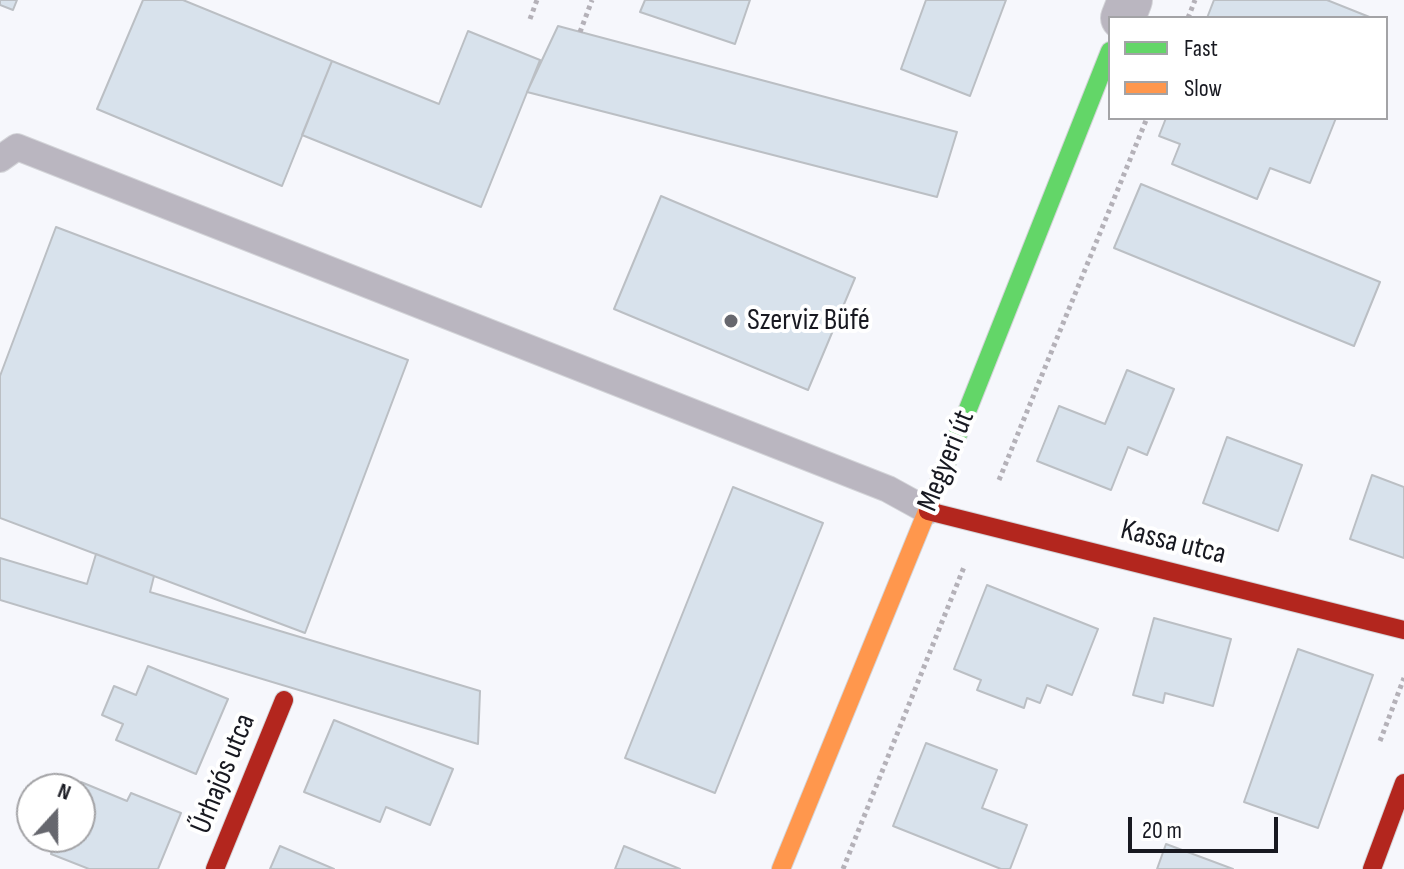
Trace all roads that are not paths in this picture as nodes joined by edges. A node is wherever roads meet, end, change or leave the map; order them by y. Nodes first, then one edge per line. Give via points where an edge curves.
1 (1108, 56) edge
2 (6, 149) edge
3 (928, 511) junction
4 (1404, 630) edge
5 (284, 700) dead end
6 (1404, 783) edge
7 (215, 869) edge
8 (781, 869) edge
9 (1372, 869) edge

1 - 3 street, Megyeri út
2 - 3 lane via 888,489
3 - 4 street, Kassa utca
3 - 8 street, Megyeri út
5 - 7 street, Űrhajós utca
6 - 9 street

